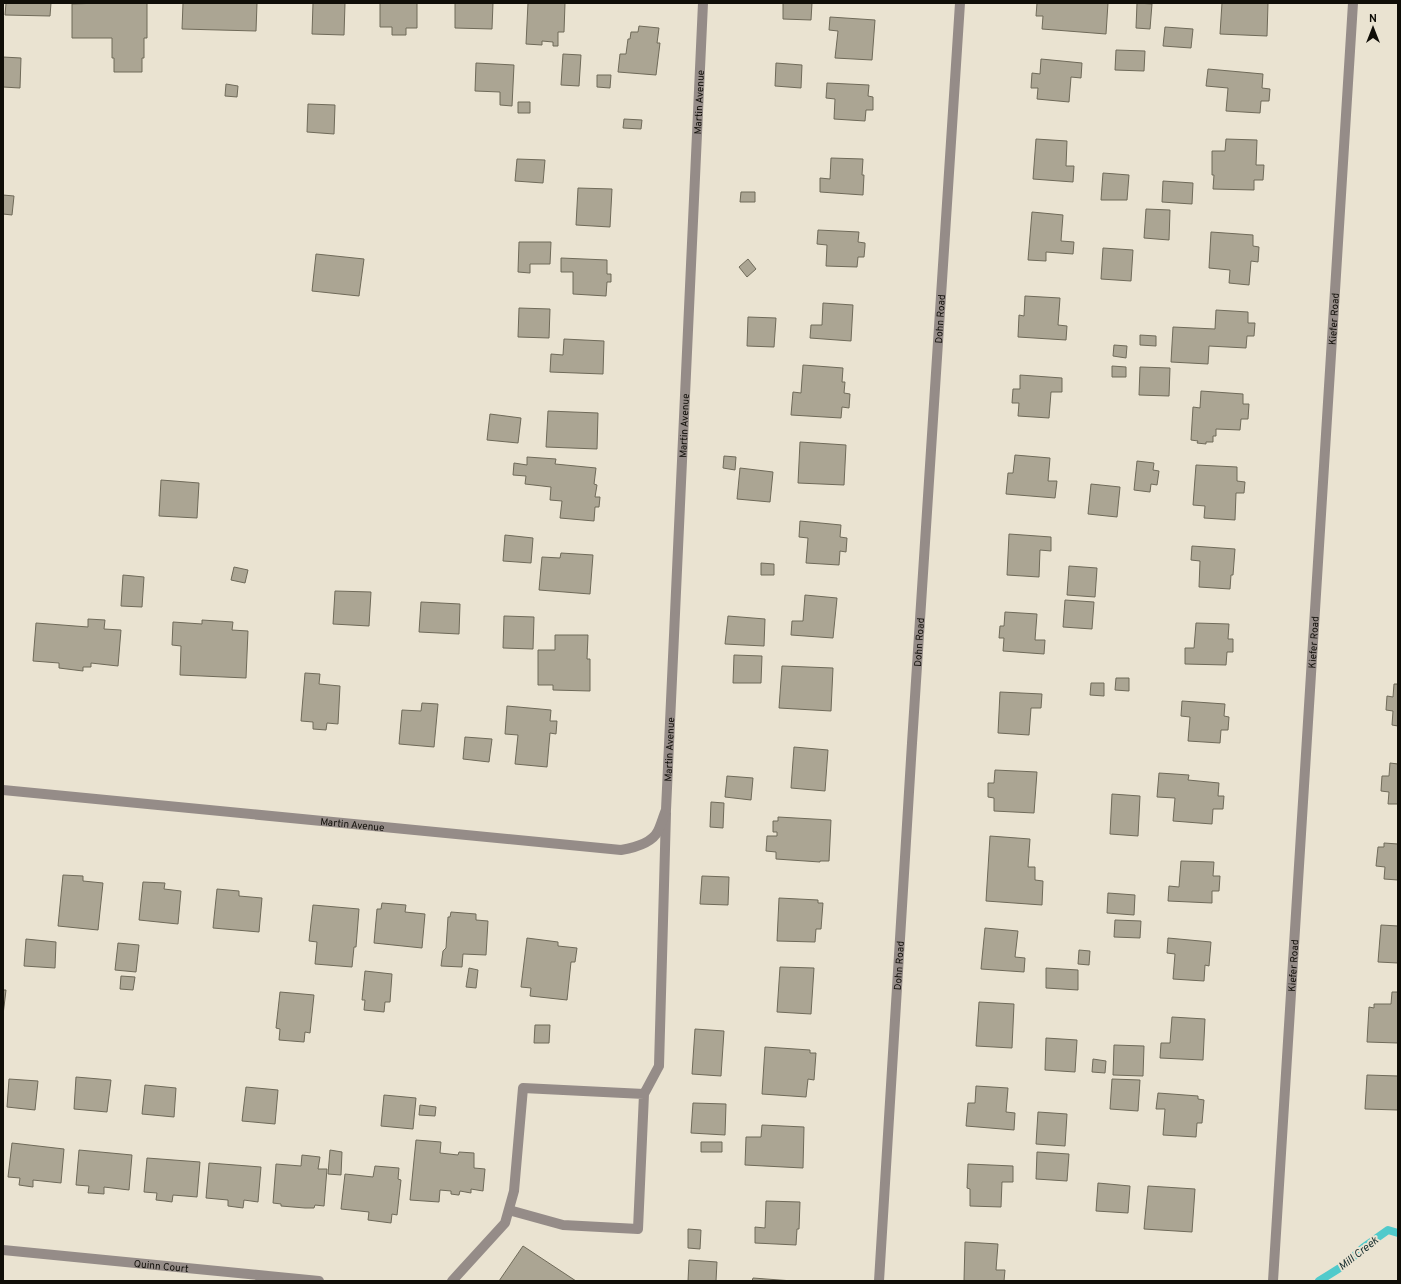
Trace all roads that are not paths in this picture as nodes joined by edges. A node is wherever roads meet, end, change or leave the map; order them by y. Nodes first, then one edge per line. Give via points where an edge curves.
1 (703, 3) edge
2 (960, 3) edge
3 (1353, 3) edge
4 (3, 790) edge
5 (666, 810) junction
6 (644, 1094) junction
7 (509, 1210) junction
8 (3, 1250) edge
9 (319, 1281) edge
10 (452, 1281) edge
11 (879, 1281) edge
12 (1273, 1281) edge

1 - 5 street, Martin Avenue
2 - 11 street, Dohn Road
3 - 12 street, Kiefer Road
4 - 5 street, Martin Avenue via 621,850 648,841 657,833
5 - 6 street via 659,1066
6 - 7 street via 522,1088 514,1192
6 - 7 street via 638,1229 563,1224
7 - 10 street via 505,1223
8 - 9 street, Quinn Court

